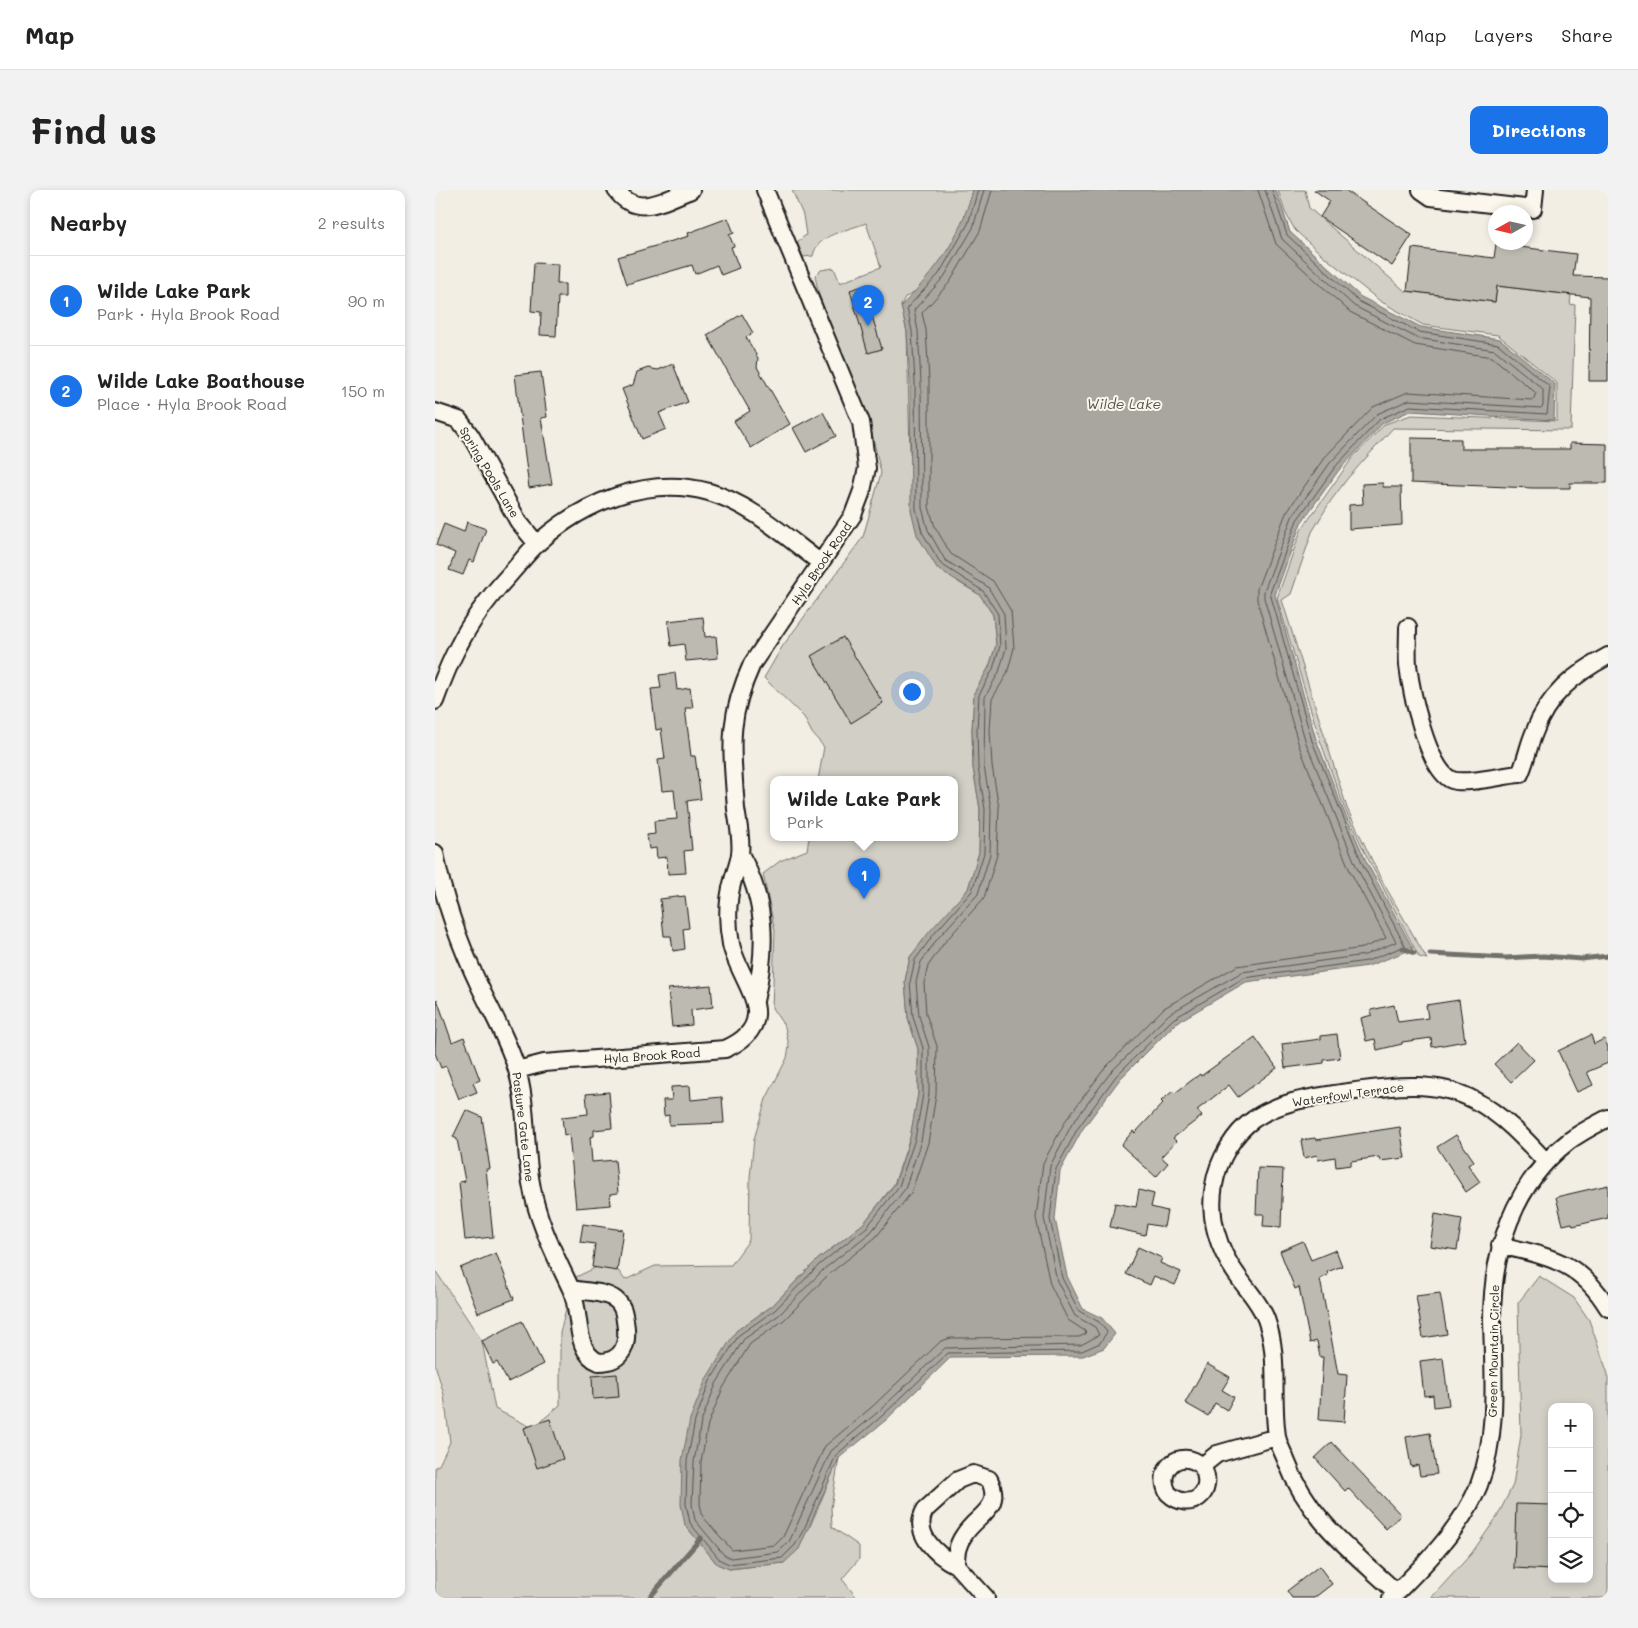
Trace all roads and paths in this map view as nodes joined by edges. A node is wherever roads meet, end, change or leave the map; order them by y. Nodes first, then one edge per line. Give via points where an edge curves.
1 (616, 190) edge
2 (691, 190) edge
3 (765, 190) edge
4 (1421, 190) edge
5 (1535, 190) edge
6 (435, 412) edge
7 (537, 544) junction
8 (821, 563) junction
9 (1408, 627) dead end
10 (1608, 656) edge
11 (435, 701) edge
12 (435, 852) edge
13 (740, 854) junction
14 (755, 1001) junction
15 (517, 1070) junction
16 (1608, 1118) edge
17 (1546, 1162) junction
18 (1500, 1245) junction
19 (571, 1289) junction
20 (1608, 1308) edge
21 (1277, 1437) junction
22 (1202, 1466) dead end
23 (956, 1565) junction
24 (1394, 1595) edge
25 (986, 1598) edge

1 - 2 street via 626,202 639,206 658,203
3 - 8 street, Hyla Brook Road via 854,402 866,446 863,491 853,515
4 - 5 street via 1431,196 1533,209
6 - 7 street, Spring Pools Lane via 459,420 518,521
7 - 8 street via 592,505 663,487 689,488 733,502
7 - 11 street via 490,597 471,624
8 - 13 street, Hyla Brook Road via 752,664 735,709 731,746
9 - 10 street via 1408,663 1417,710 1433,760 1440,772 1457,781 1520,774 1533,735 1550,702 1578,673
12 - 15 street, Pasture Gate Lane via 458,937
13 - 14 street, Hyla Brook Road via 754,881 763,920 763,957
13 - 14 street, Hyla Brook Road via 729,897 728,925 735,961
14 - 15 street, Hyla Brook Road via 754,1027 735,1045 725,1049 544,1063
15 - 19 street, Pasture Gate Lane via 531,1185 541,1221
16 - 17 street, Green Mountain Circle via 1569,1141
17 - 18 street, Green Mountain Circle via 1525,1190 1509,1219
17 - 21 street, Waterfowl Terrace via 1515,1128 1473,1099 1434,1087 1392,1086 1298,1100 1271,1108 1252,1120 1235,1137 1214,1183 1211,1207 1216,1234 1226,1257 1253,1294 1273,1343
18 - 20 street via 1562,1262 1589,1280
18 - 24 street, Green Mountain Circle via 1494,1277 1492,1424 1479,1485 1463,1516
19 - 19 street, Pasture Gate Lane via 578,1305 582,1346 586,1354 599,1362 616,1359 624,1350 627,1338 623,1308 608,1294
21 - 22 street via 1217,1454
21 - 24 street, Waterfowl Terrace via 1297,1487 1309,1507
23 - 23 street via 956,1552 965,1533 991,1508 993,1487 982,1475 973,1474 958,1480 922,1516 924,1537 944,1559
23 - 25 street

